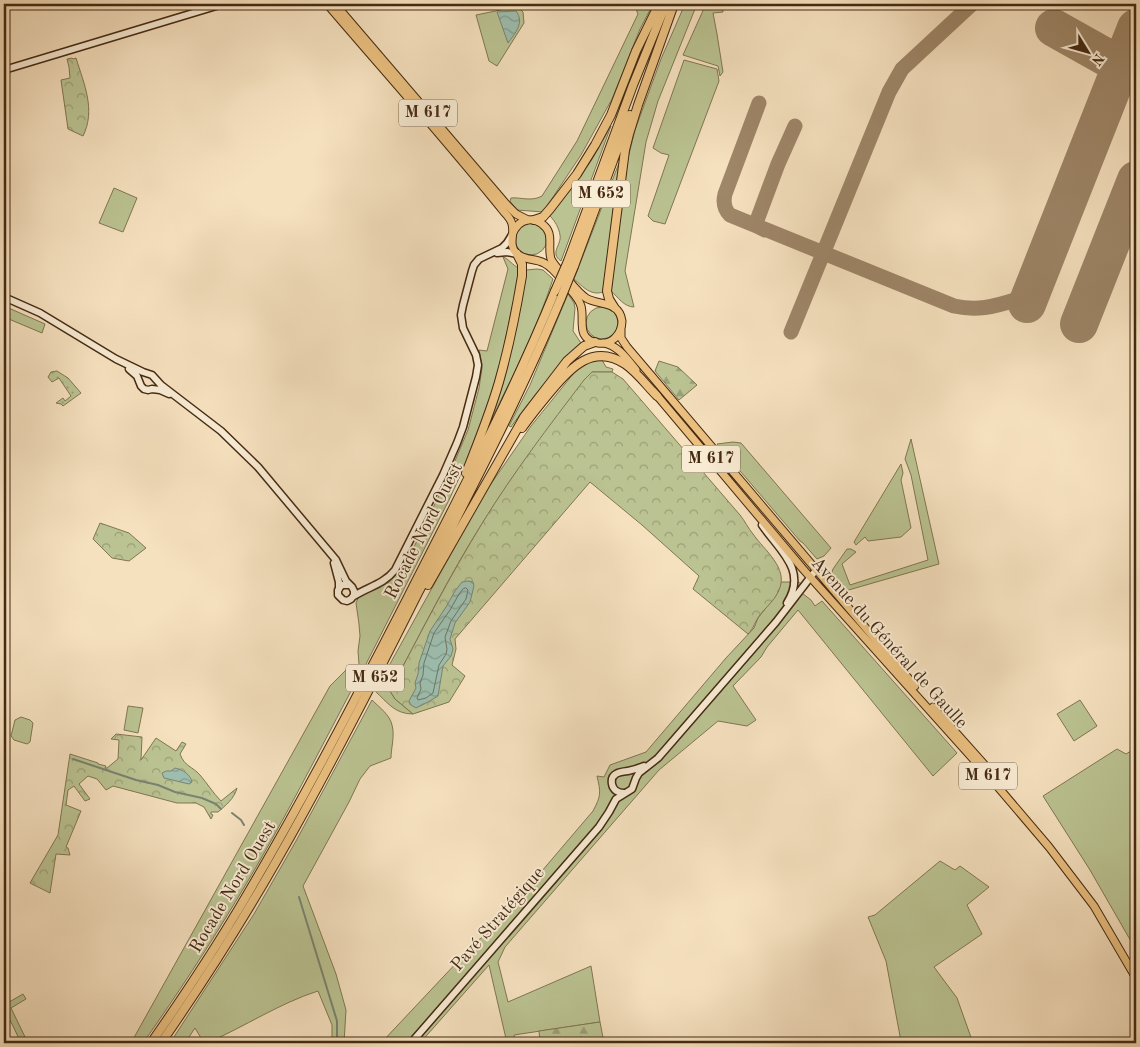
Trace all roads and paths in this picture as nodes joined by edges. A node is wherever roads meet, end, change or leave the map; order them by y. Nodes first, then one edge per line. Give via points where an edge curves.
1 (223, 4) edge
2 (327, 4) edge
3 (334, 4) edge
4 (659, 4) edge
5 (671, 5) edge
6 (4, 70) edge
7 (393, 77) junction
8 (532, 220) junction
9 (512, 234) junction
10 (550, 243) junction
11 (491, 254) junction
12 (518, 254) junction
13 (530, 259) junction
14 (571, 263) junction
15 (4, 297) edge
16 (601, 303) junction
17 (614, 307) junction
18 (582, 319) junction
19 (621, 329) junction
20 (599, 343) junction
21 (116, 359) junction
22 (148, 374) junction
23 (156, 379) junction
24 (140, 383) junction
25 (152, 389) junction
26 (657, 396) junction
27 (183, 402) junction
28 (473, 505) junction
29 (452, 510) junction
30 (756, 512) junction
31 (329, 553) junction
32 (816, 570) junction
33 (821, 576) junction
34 (812, 580) junction
35 (349, 585) junction
36 (375, 585) junction
37 (339, 589) junction
38 (354, 596) junction
39 (765, 635) junction
40 (374, 680) junction
41 (654, 761) junction
42 (623, 771) junction
43 (634, 782) junction
44 (613, 787) junction
45 (624, 793) junction
46 (608, 814) junction
47 (1136, 969) edge
48 (1136, 978) edge
49 (151, 1043) edge
50 (162, 1043) edge
51 (410, 1043) edge

1 - 6 street
2 - 7 main road, M 617
3 - 7 main road, M 617
4 - 8 highway via 595,146 550,209 543,217
5 - 14 highway, Rocade Nord Ouest / M 652
5 - 17 highway via 625,150 607,291
7 - 8 main road, M 617 via 507,205 516,214
7 - 9 main road, M 617 via 506,214 512,223
8 - 9 main road via 519,224
8 - 10 main road via 546,227
9 - 11 street via 504,246
9 - 12 main road via 514,251
10 - 13 main road via 542,256
10 - 16 main road via 554,264 587,299
11 - 12 street
11 - 36 street via 474,265 462,308 462,325 478,362 462,432 397,567
12 - 13 main road
12 - 29 highway via 522,276 504,365
13 - 18 main road via 546,263 554,272 579,301
14 - 29 highway, Rocade Nord Ouest / M 652, bridge
14 - 40 highway, Rocade Nord Ouest / M 652, bridge via 560,298 504,423
15 - 21 street via 48,317
16 - 17 main road
16 - 18 main road via 588,308
17 - 19 main road via 621,317
18 - 20 main road via 584,333
19 - 20 main road via 614,339
19 - 32 main road, Avenue du Général de Gaulle / M 617 via 621,338 627,348
20 - 26 main road, Avenue du Général de Gaulle / M 617 via 614,347 623,355
20 - 28 highway via 581,348 533,404
21 - 22 street
21 - 24 street via 135,374
22 - 23 street
22 - 24 street
23 - 25 street
23 - 27 street
24 - 25 street via 144,389
25 - 27 street
26 - 28 highway via 631,369 614,358 595,357 577,364 554,387 520,431
26 - 30 main road, Avenue du Général de Gaulle / M 617
27 - 31 street via 254,462
28 - 40 highway
29 - 49 highway, Rocade Nord Ouest / M 652 via 288,823 221,938
30 - 34 main road, Avenue du Général de Gaulle / M 617
30 - 39 street via 790,560 793,575 790,598
31 - 35 street
31 - 37 street
32 - 33 main road, Avenue du Général de Gaulle / M 617
32 - 34 street
33 - 34 street
33 - 47 main road, Avenue du Général de Gaulle / M 617 via 1064,859 1091,895
34 - 39 street
34 - 48 main road, Avenue du Général de Gaulle / M 617 via 992,780 1065,867 1098,913
35 - 36 street
35 - 37 street via 342,585
35 - 38 street
36 - 38 street
37 - 38 street via 338,595 343,600
39 - 41 street
40 - 50 highway, Rocade Nord Ouest / M 652 via 270,873
41 - 42 street
41 - 43 street via 641,770
42 - 43 street via 631,775
42 - 44 street via 614,775
43 - 45 street via 631,790
44 - 45 street
44 - 46 street, Pavé Stratégique
45 - 46 street, Pavé Stratégique via 614,801
46 - 51 street, Pavé Stratégique

